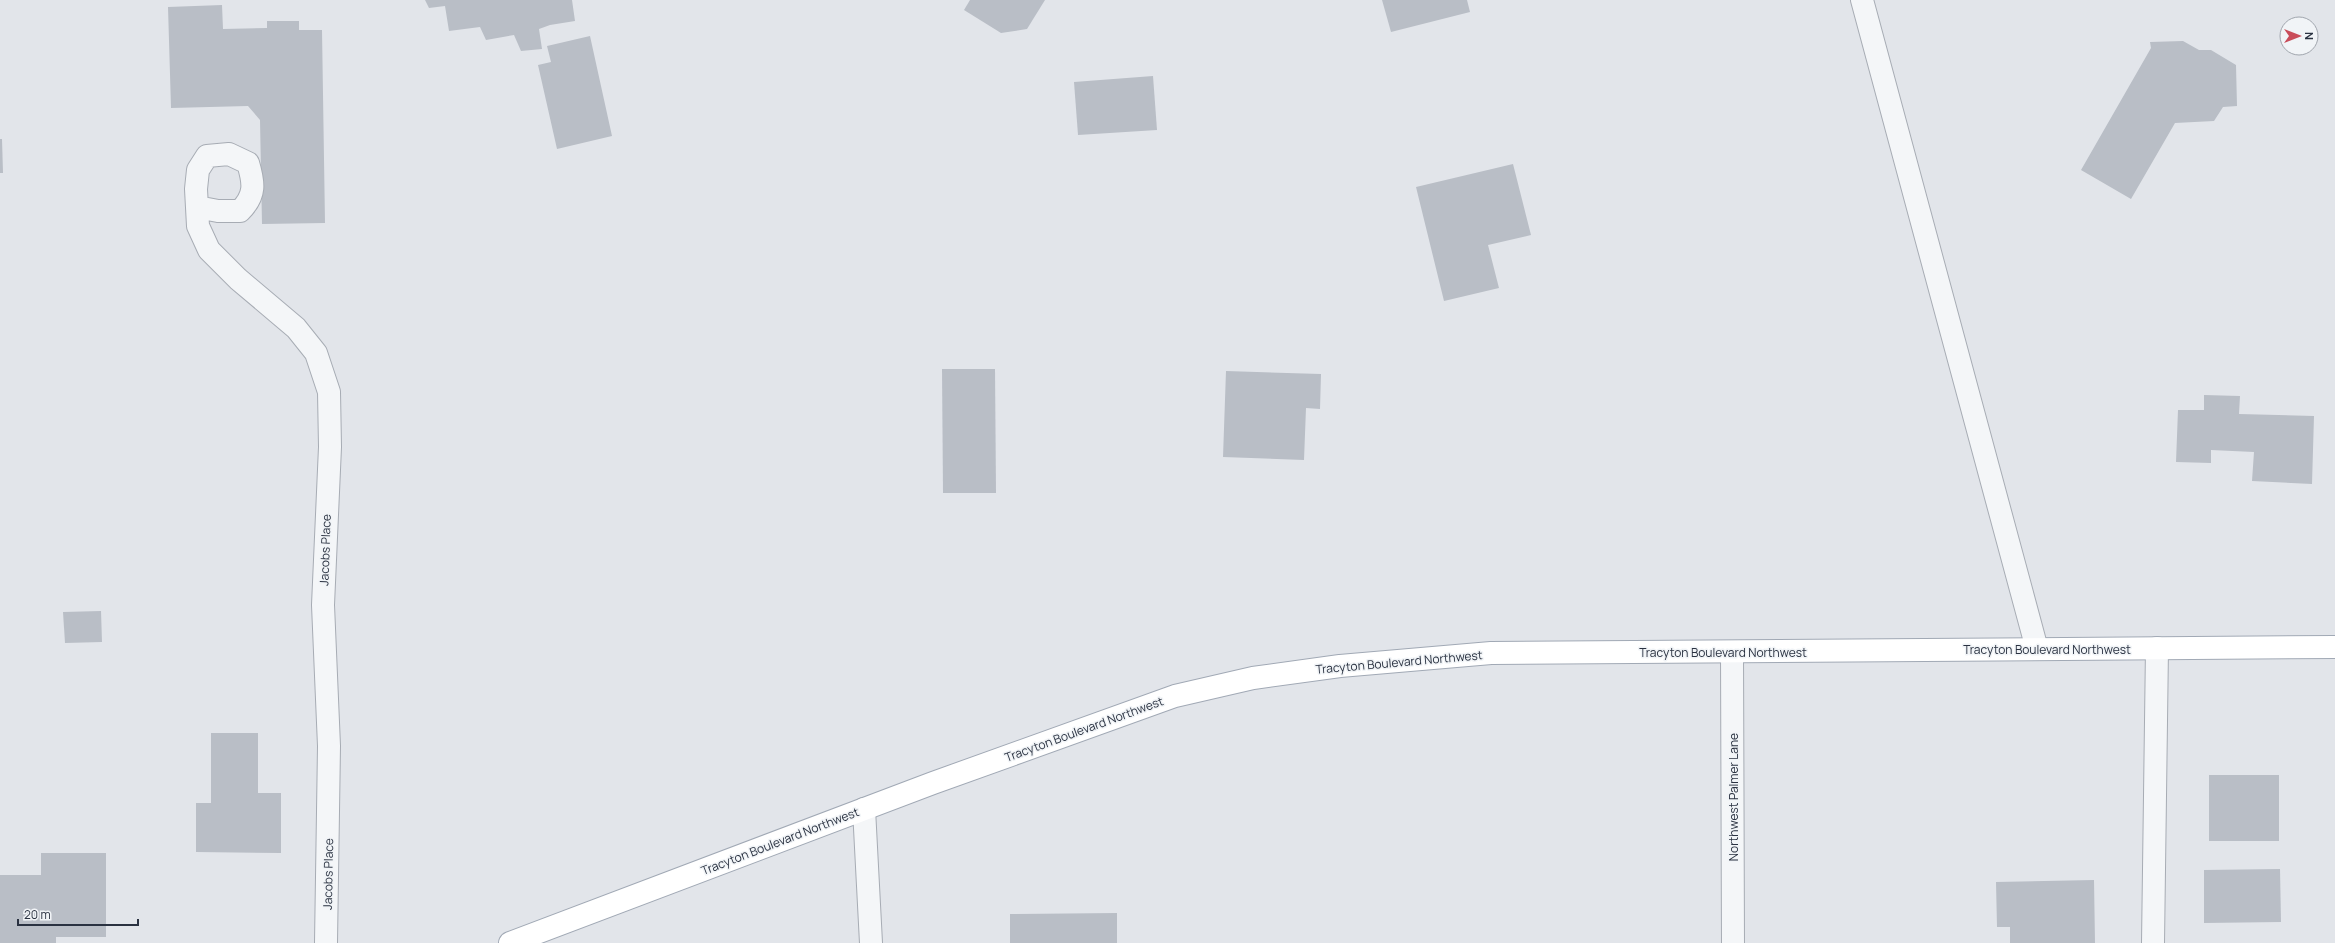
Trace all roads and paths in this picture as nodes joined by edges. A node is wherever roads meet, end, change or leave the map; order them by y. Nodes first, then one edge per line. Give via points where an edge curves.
1 (1862, 0) edge
2 (197, 207) dead end
3 (2335, 647) edge
4 (2157, 648) junction
5 (2037, 649) junction
6 (1732, 652) junction
7 (864, 809) junction
8 (513, 942) edge
9 (326, 943) edge
10 (871, 943) edge
11 (1733, 943) edge
12 (2153, 943) edge

1 - 5 street
2 - 9 street, Jacobs Place via 198,226 209,250 238,279 296,328 316,354 328,392 330,447 323,604 328,746
3 - 4 main road, Tracyton Boulevard Northwest
4 - 5 main road, Tracyton Boulevard Northwest
4 - 12 street
5 - 6 main road, Tracyton Boulevard Northwest
6 - 7 main road, Tracyton Boulevard Northwest via 1491,653 1391,660 1253,678 1175,696
6 - 11 street, Northwest Palmer Lane
7 - 8 main road, Tracyton Boulevard Northwest
7 - 10 street

